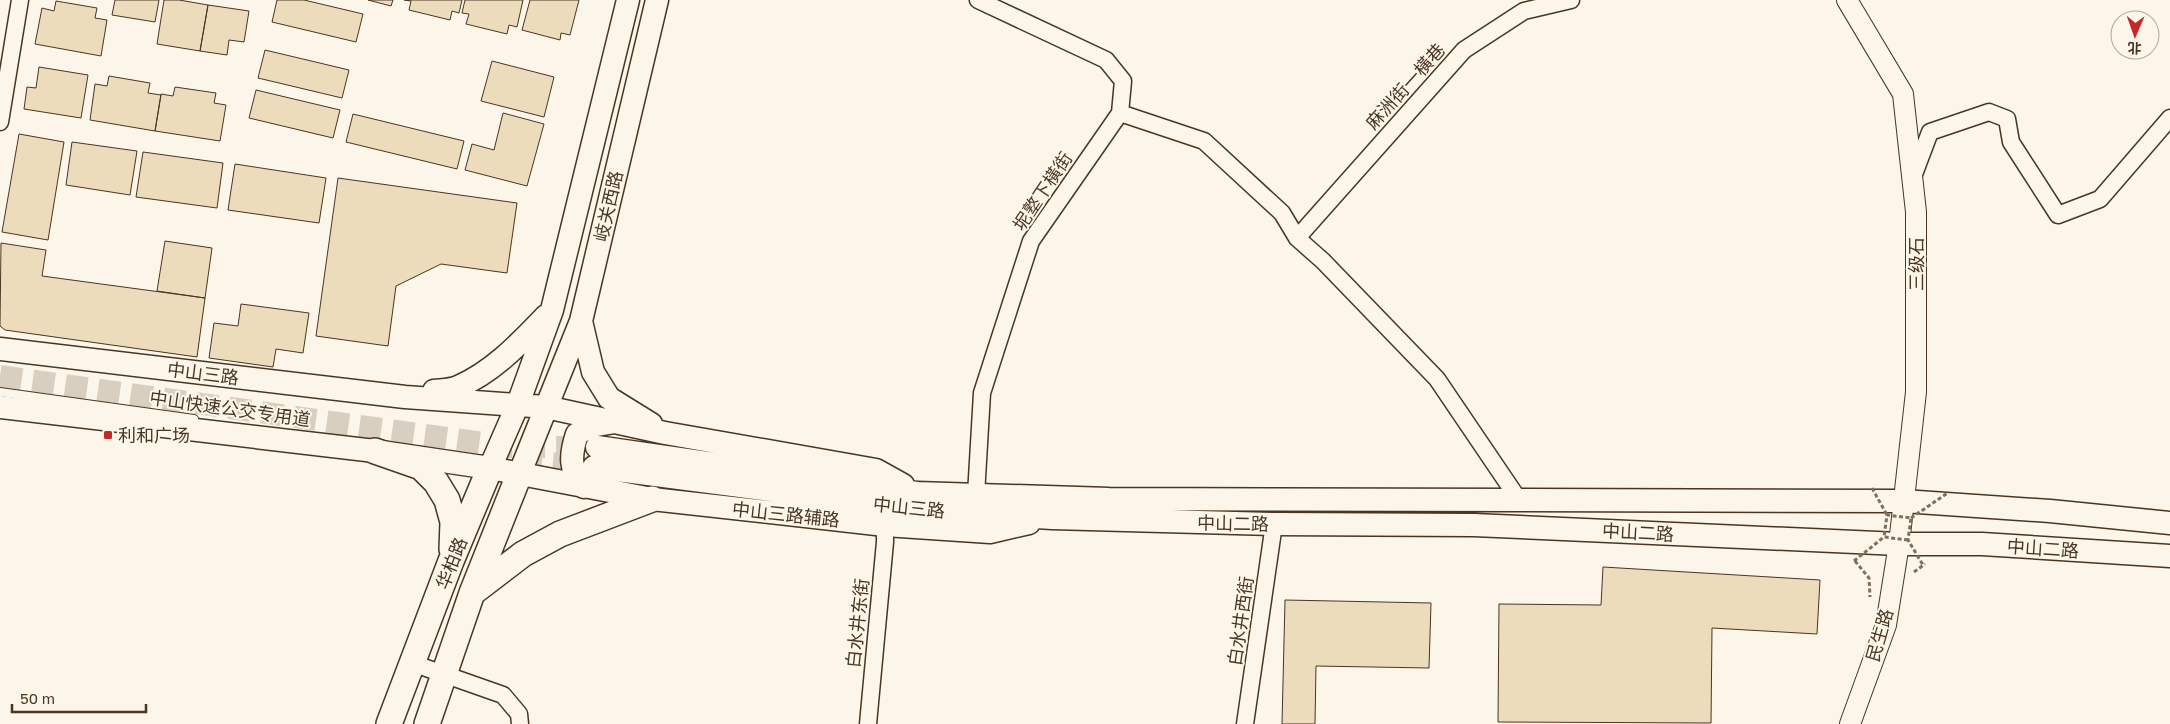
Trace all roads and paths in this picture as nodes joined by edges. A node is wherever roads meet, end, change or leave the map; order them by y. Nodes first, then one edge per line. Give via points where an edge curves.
1 (20, 0) edge
2 (628, 0) edge
3 (657, 0) edge
4 (978, 0) edge
5 (1571, 0) edge
6 (1847, 0) edge
7 (1120, 114) junction
8 (2170, 118) edge
9 (0, 122) edge
10 (1912, 179) junction
11 (1297, 238) junction
12 (552, 310) junction
13 (582, 321) junction
14 (0, 349) edge
15 (0, 357) edge
16 (184, 380) dead end
17 (0, 392) edge
18 (329, 397) dead end
19 (405, 397) junction
20 (464, 400) junction
21 (518, 404) junction
22 (0, 407) edge
23 (546, 407) junction
24 (206, 420) dead end
25 (615, 422) junction
26 (665, 433) junction
27 (314, 435) dead end
28 (375, 451) junction
29 (454, 463) junction
30 (592, 467) junction
31 (490, 468) junction
32 (520, 475) junction
33 (1878, 482) dead end
34 (1941, 487) dead end
35 (1865, 488) dead end
36 (1872, 488) junction
37 (1948, 492) junction
38 (1958, 492) dead end
39 (917, 493) junction
40 (976, 495) junction
41 (652, 499) junction
42 (1519, 500) junction
43 (1107, 509) junction
44 (1901, 512) junction
45 (1052, 518) junction
46 (2170, 523) edge
47 (1274, 524) junction
48 (885, 525) junction
49 (1897, 540) junction
50 (1849, 556) dead end
51 (2170, 556) edge
52 (451, 560) junction
53 (1854, 561) junction
54 (1932, 561) dead end
55 (1923, 565) junction
56 (1910, 576) dead end
57 (472, 593) junction
58 (1871, 602) dead end
59 (412, 663) junction
60 (445, 673) junction
61 (389, 724) edge
62 (427, 724) edge
63 (520, 724) edge
64 (868, 724) edge
65 (1245, 724) edge
66 (1850, 724) edge

1 - 9 street
2 - 12 main road, 岐关西路
3 - 13 main road, 岐关西路
4 - 7 street via 1106,60 1123,81
5 - 11 street, 麻洲街一橫巷 via 1524,11 1464,50
6 - 10 street, 三级石 via 1903,94
7 - 11 street via 1204,141 1282,213
7 - 40 street, 坭墪下橫街 via 1031,240 982,393
8 - 10 street via 2100,199 2058,215 2011,142 2007,119 1989,112 1930,132
10 - 44 street, 三级石 via 1916,212 1916,392
11 - 42 street via 1323,260 1437,379
12 - 19 main road via 515,348 484,372 456,388
12 - 21 main road, 岐关西路
13 - 23 main road, 岐关西路
13 - 26 main road via 593,372 609,398
14 - 19 main road, 中山三路
15 - 16 lane, 中山快速公交专用道
17 - 24 lane, 中山快速公交专用道
18 - 20 lane, 中山快速公交专用道 via 396,403
19 - 20 main road
20 - 21 main road
21 - 23 main road
21 - 31 main road, 华柏路
22 - 28 main road
23 - 25 main road
23 - 32 main road, 华柏路
25 - 26 main road
25 - 30 main road via 591,426 577,434 571,462 576,478
26 - 39 main road via 876,470
27 - 29 lane, 中山快速公交专用道 via 422,450
28 - 29 main road, 中山三路辅路
28 - 52 main road via 421,467 436,482 447,500 453,522
29 - 31 main road, 中山三路辅路
30 - 32 main road, 中山三路辅路
30 - 39 main road, 中山三路
30 - 41 main road, 中山三路辅路
30 - 45 main road, 中山三路 via 915,509
31 - 32 main road, 中山三路辅路
31 - 52 main road, 华柏路
32 - 57 main road, 华柏路
33 - 36 path
34 - 37 path
35 - 36 path, bridge
36 - 44 path, bridge
37 - 38 path
37 - 44 path, bridge
39 - 40 main road, 中山三路
40 - 43 main road, 中山三路
41 - 48 main road, 中山三路辅路
41 - 57 main road via 575,528 531,550
42 - 43 main road, 中山二路
42 - 44 main road, 中山二路
43 - 45 main road, 中山三路
43 - 47 main road, 中山二路
44 - 46 main road, 中山二路 via 2050,511
44 - 49 street, 三级石
44 - 49 path, bridge
44 - 49 path, bridge
45 - 48 main road, 中山三路辅路 via 990,532
47 - 49 main road, 中山二路 via 1474,525
47 - 65 street, 白水井西街
48 - 64 street, 白水井东街
49 - 51 main road, 中山二路
49 - 53 path, bridge
49 - 55 path, bridge
49 - 66 street, 民生路 via 1886,625
50 - 53 path, bridge
52 - 59 main road, 华柏路
53 - 58 path via 1869,578
54 - 55 path
55 - 56 path
57 - 60 main road, 华柏路
59 - 60 street
59 - 61 main road, 华柏路
60 - 62 main road, 华柏路
60 - 63 street via 503,695 519,714

